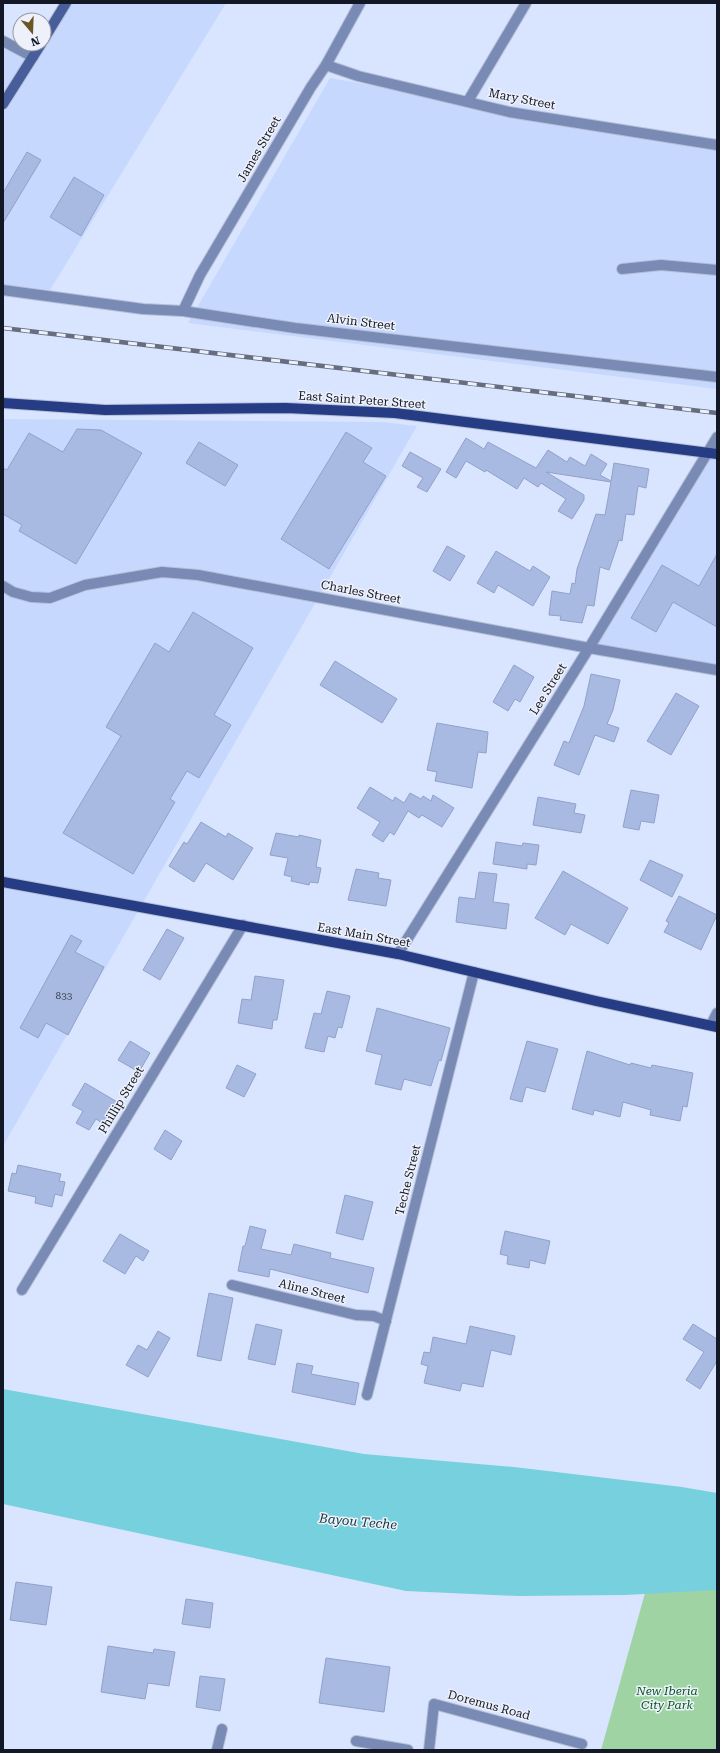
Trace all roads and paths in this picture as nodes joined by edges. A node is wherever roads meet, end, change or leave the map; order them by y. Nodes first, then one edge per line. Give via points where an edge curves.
1 (66, 3) edge
2 (360, 3) edge
3 (526, 3) edge
4 (52, 26) edge
5 (3, 41) edge
6 (36, 52) edge
7 (33, 57) junction
8 (326, 65) junction
9 (468, 101) junction
10 (3, 104) edge
11 (717, 145) edge
12 (622, 269) dead end
13 (717, 270) edge
14 (3, 290) edge
15 (183, 311) junction
16 (717, 377) edge
17 (3, 403) edge
18 (717, 437) edge
19 (713, 453) edge
20 (3, 586) edge
21 (589, 648) junction
22 (717, 670) edge
23 (3, 882) edge
24 (243, 925) junction
25 (398, 954) junction
26 (474, 972) junction
27 (717, 1013) edge
28 (714, 1026) edge
29 (232, 1285) dead end
30 (22, 1290) dead end
31 (386, 1321) junction
32 (367, 1395) dead end
33 (222, 1729) dead end
34 (356, 1741) dead end
35 (582, 1744) dead end
36 (217, 1750) edge
37 (408, 1750) edge
38 (429, 1750) edge

1 - 4 main road
2 - 8 street, James Street
3 - 9 street
5 - 7 street
6 - 7 main road
7 - 10 main road
8 - 9 street, Mary Street via 358,76
8 - 15 street, James Street via 200,275
9 - 11 street, Mary Street via 509,112
12 - 13 street via 661,265
14 - 15 street, Alvin Street via 144,309
15 - 16 street, Alvin Street via 303,328
17 - 19 main road, East Saint Peter Street via 105,410 286,408 395,413
18 - 19 street, Lee Street
19 - 21 street, Lee Street
20 - 21 street, Charles Street via 31,597 50,598 85,585 162,572 198,575
21 - 22 street, Charles Street
21 - 25 street, Lee Street
23 - 24 main road, East Main Street
24 - 25 main road, East Main Street
24 - 30 street, Phillip Street
25 - 26 main road, East Main Street
26 - 28 main road, East Main Street
26 - 31 street, Teche Street
27 - 28 street
29 - 31 street, Aline Street via 356,1315 374,1316
31 - 32 street, Teche Street
33 - 36 street
34 - 37 street
35 - 38 street, Doremus Road via 434,1704

